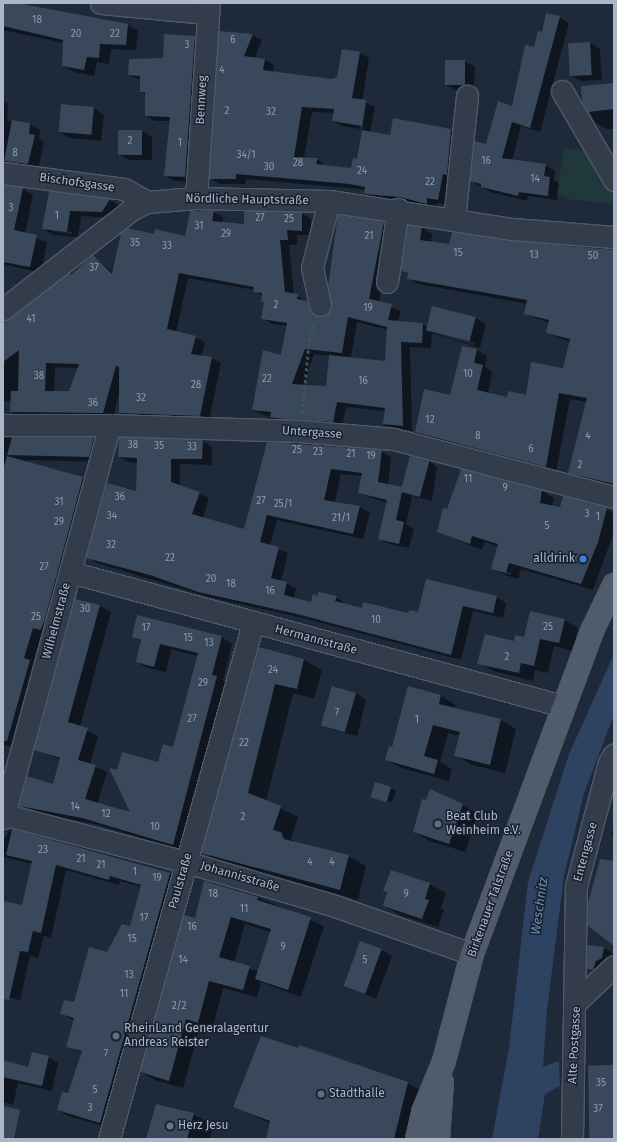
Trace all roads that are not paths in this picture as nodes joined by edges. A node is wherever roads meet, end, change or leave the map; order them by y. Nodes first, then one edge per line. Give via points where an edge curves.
1 (101, 3) edge
2 (208, 8) edge
3 (562, 91) dead end
4 (467, 96) dead end
5 (3, 173) edge
6 (614, 180) edge
7 (196, 198) junction
8 (329, 201) junction
9 (147, 202) junction
10 (398, 209) junction
11 (454, 220) junction
12 (614, 237) edge
13 (387, 282) dead end
14 (320, 305) road end
15 (3, 309) edge
16 (110, 425) junction
17 (3, 427) edge
18 (614, 497) edge
19 (70, 572) junction
20 (614, 585) edge
21 (253, 624) junction
22 (563, 706) junction
23 (614, 754) edge
24 (3, 815) edge
25 (186, 862) junction
26 (472, 954) junction
27 (614, 966) edge
28 (577, 1002) junction
29 (444, 1061) junction
30 (109, 1139) edge
31 (417, 1139) edge
32 (438, 1139) edge
33 (572, 1139) edge

1 - 2 street
2 - 7 street, Bennweg
3 - 6 street
4 - 11 street
5 - 9 street, Bischofsgasse via 124,189
7 - 8 street, Nördliche Hauptstraße
7 - 9 street, Nördliche Hauptstraße
8 - 10 street, Nördliche Hauptstraße
8 - 14 street via 312,268
9 - 15 street, Nördliche Hauptstraße via 131,210
10 - 11 street, Nördliche Hauptstraße
10 - 13 street
11 - 12 street, Nördliche Hauptstraße
16 - 17 street, Untergasse
16 - 18 street, Untergasse via 300,431 394,438
16 - 19 street, Wilhelmstraße
19 - 21 street, Hermannstraße
19 - 24 street, Wilhelmstraße
20 - 22 main road, Birkenauer Talstraße via 592,630
21 - 22 street, Hermannstraße
21 - 25 street, Paulstraße
22 - 26 main road, Birkenauer Talstraße
23 - 28 street, Entengasse via 609,762 576,886
24 - 25 street, Johannisstraße
25 - 26 street, Johannisstraße via 332,905
25 - 30 street, Paulstraße
26 - 29 main road, Birkenauer Talstraße
27 - 28 street, Alte Postgasse
28 - 33 street, Alte Postgasse via 573,1047
29 - 31 main road, Birkenauer Talstraße via 423,1112
29 - 32 main road

